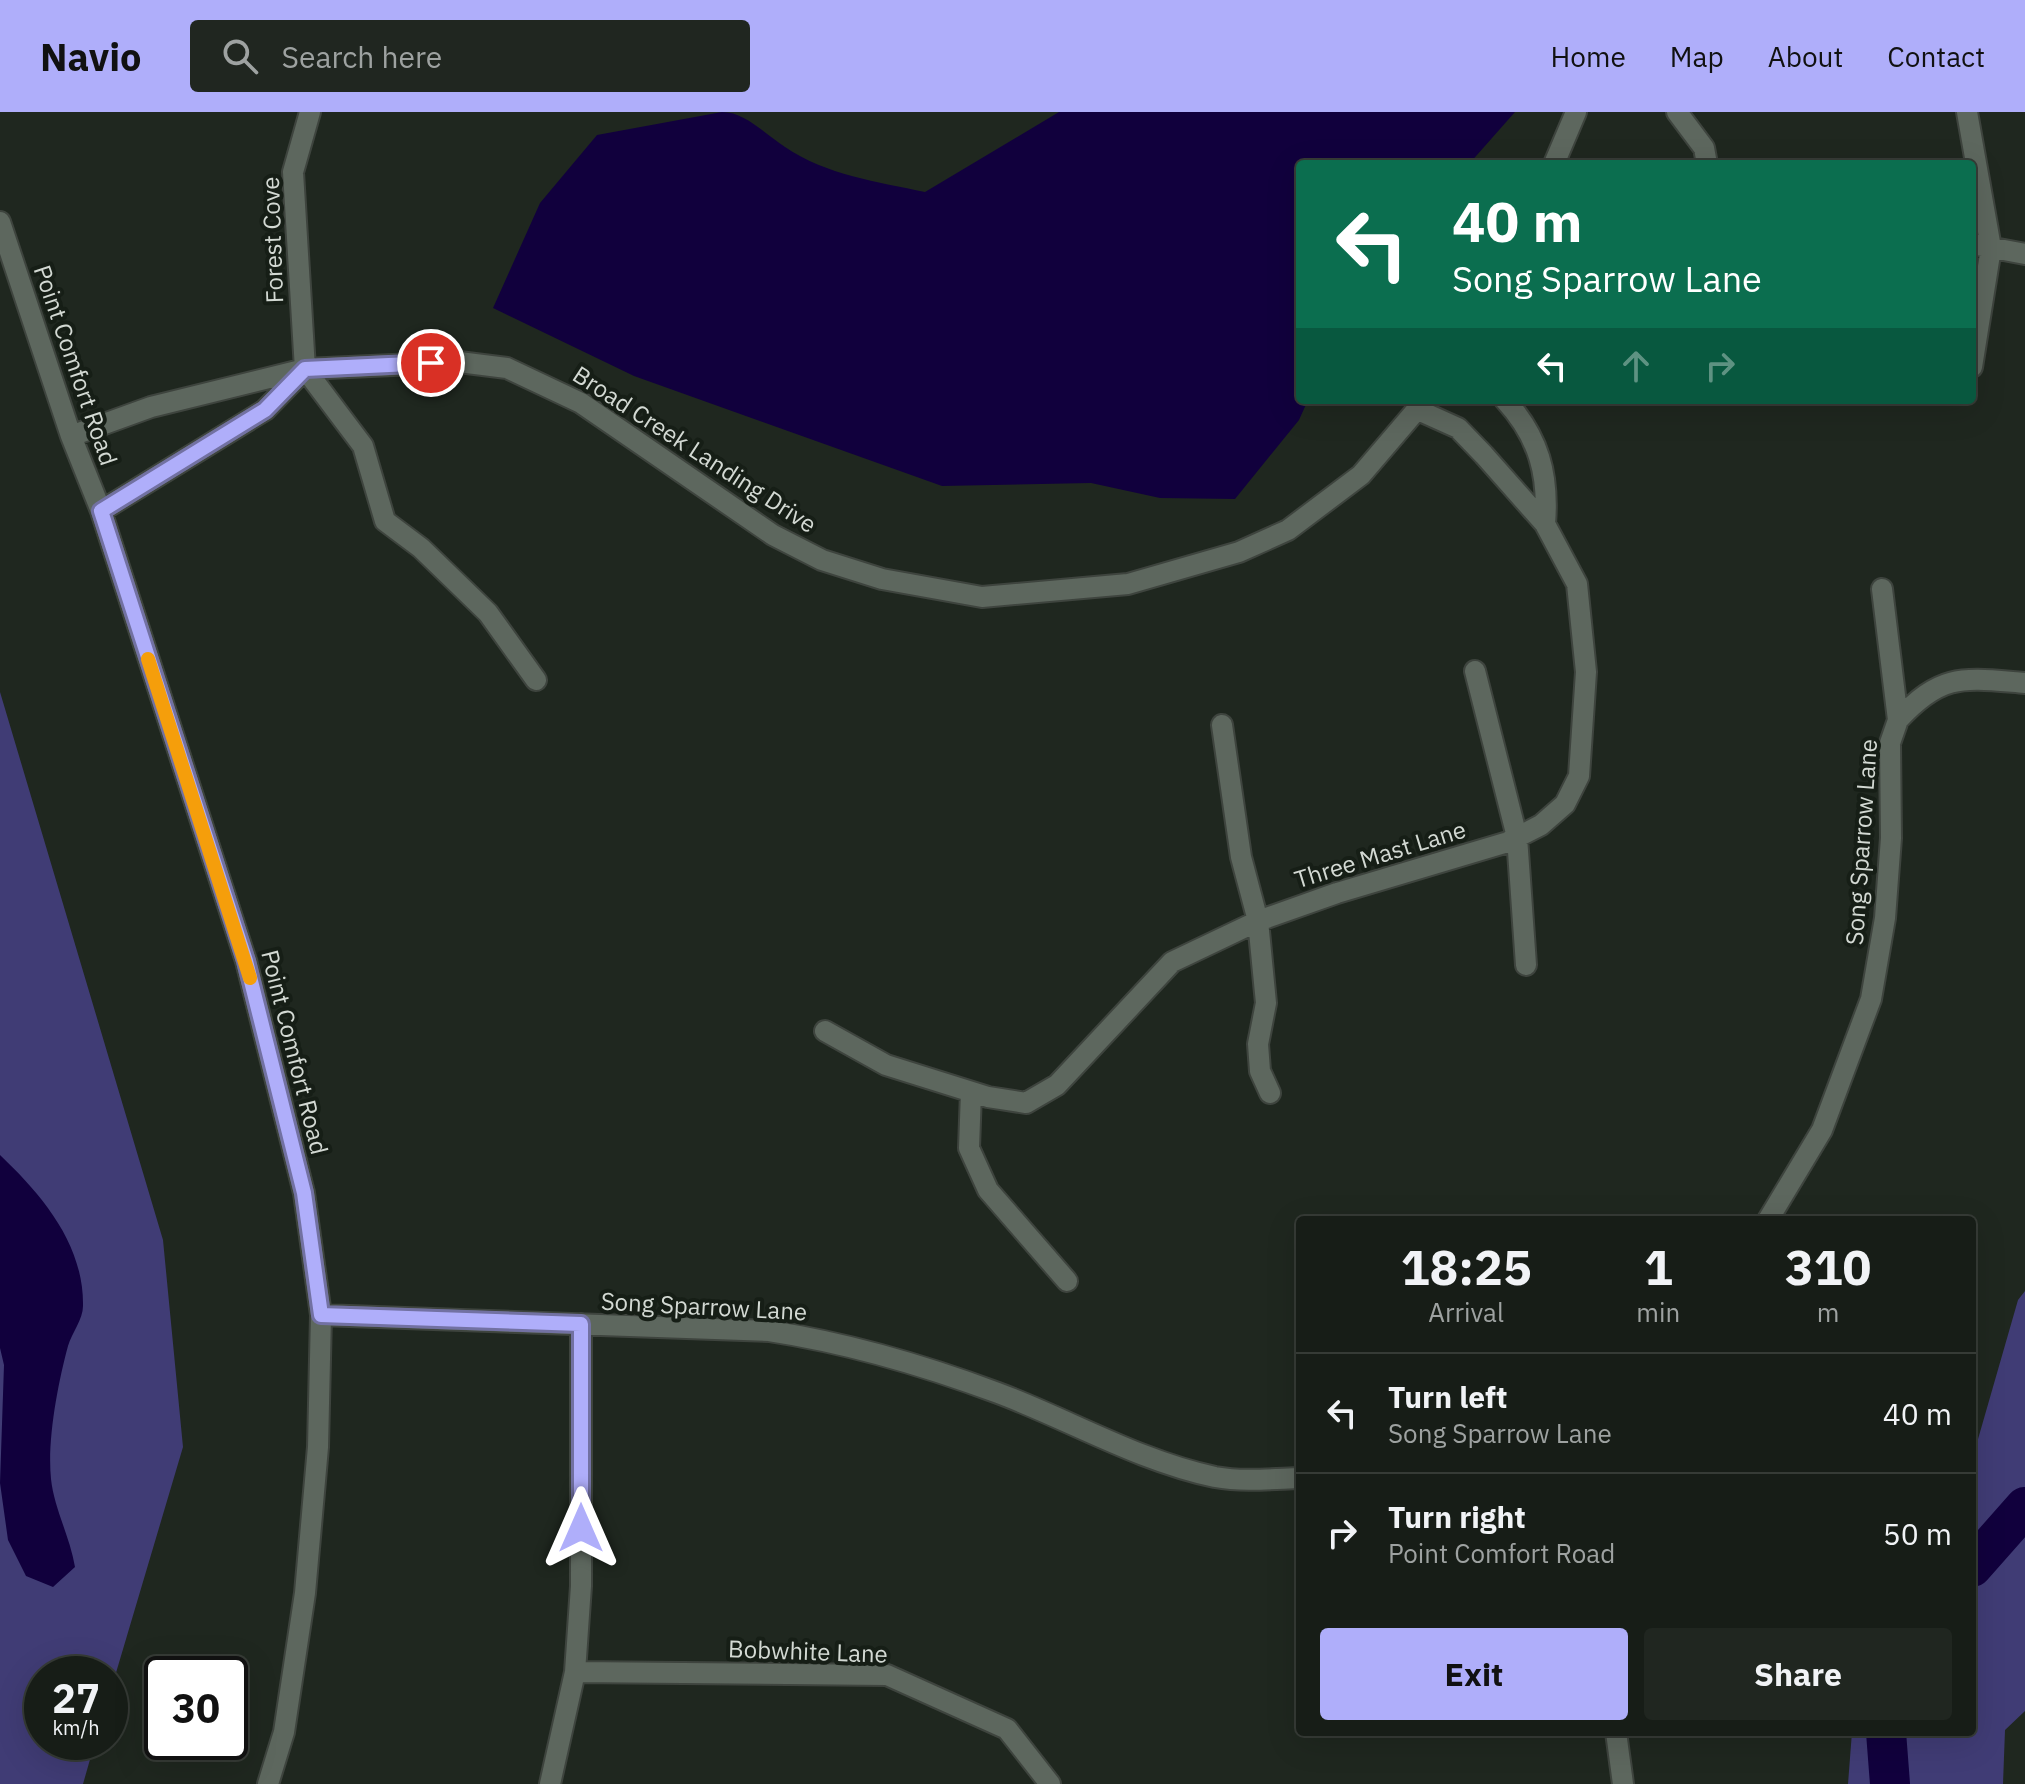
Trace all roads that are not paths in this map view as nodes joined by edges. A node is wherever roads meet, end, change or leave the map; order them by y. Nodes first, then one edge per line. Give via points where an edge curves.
1 (310, 112) edge
2 (1576, 112) edge
3 (1677, 112) edge
4 (1967, 112) edge
5 (1556, 160) edge
6 (1706, 160) edge
7 (1972, 160) edge
8 (1976, 192) edge
9 (0, 222) edge
10 (1982, 246) edge
11 (2025, 254) edge
12 (1976, 319) edge
13 (305, 369) junction
14 (1509, 404) edge
15 (1422, 405) edge
16 (71, 436) junction
17 (101, 511) junction
18 (1545, 524) junction
19 (1882, 589) dead end
20 (1475, 671) dead end
21 (536, 680) dead end
22 (2025, 683) edge
23 (1898, 720) junction
24 (1222, 725) dead end
25 (1517, 837) junction
26 (1258, 921) junction
27 (1526, 965) dead end
28 (825, 1031) dead end
29 (971, 1092) junction
30 (1270, 1093) dead end
31 (1770, 1216) edge
32 (1067, 1281) dead end
33 (321, 1315) junction
34 (581, 1324) junction
35 (1296, 1478) edge
36 (575, 1672) junction
37 (1617, 1736) edge
38 (268, 1784) edge
39 (550, 1784) edge
40 (1050, 1784) edge
41 (1623, 1784) edge

1 - 13 street, Forest Cove via 293,172
2 - 5 street
3 - 6 street via 1704,148
4 - 7 street
8 - 10 street
9 - 16 street, Point Comfort Road
10 - 11 street
10 - 12 street
13 - 15 street, Broad Creek Landing Drive via 459,362 507,368 581,403 773,535 822,560 882,579 982,597 1128,584 1239,552 1288,530 1361,475
13 - 16 street, Broad Creek Landing Drive via 151,407
13 - 17 street via 265,410
13 - 21 street via 363,446 385,521 488,613
14 - 18 street, Three Mast Lane via 1542,458
15 - 18 street, Three Mast Lane via 1458,428
16 - 17 street, Point Comfort Road
17 - 33 street, Point Comfort Road via 246,961 304,1193
18 - 25 street, Three Mast Lane via 1577,584 1586,672 1579,776 1565,804
19 - 23 street, Song Sparrow Lane
20 - 25 street
22 - 23 street via 1941,683
23 - 31 street, Song Sparrow Lane via 1890,743 1885,918 1871,999 1822,1130
24 - 26 street via 1241,857
25 - 26 street, Three Mast Lane
25 - 27 street
26 - 29 street, Three Mast Lane via 1172,962 1057,1085 1026,1103
26 - 30 street via 1266,1003 1258,1044 1260,1071
28 - 29 street, Three Mast Lane via 886,1065
29 - 32 street via 969,1148 988,1190
33 - 34 street, Song Sparrow Lane
33 - 38 street, Point Comfort Road via 318,1447 305,1593 284,1732
34 - 35 street, Song Sparrow Lane via 769,1331 816,1338 1000,1394 1165,1463 1217,1477
34 - 36 street via 581,1586
36 - 39 street
36 - 40 street, Bobwhite Lane via 887,1675 1007,1729
37 - 41 street

